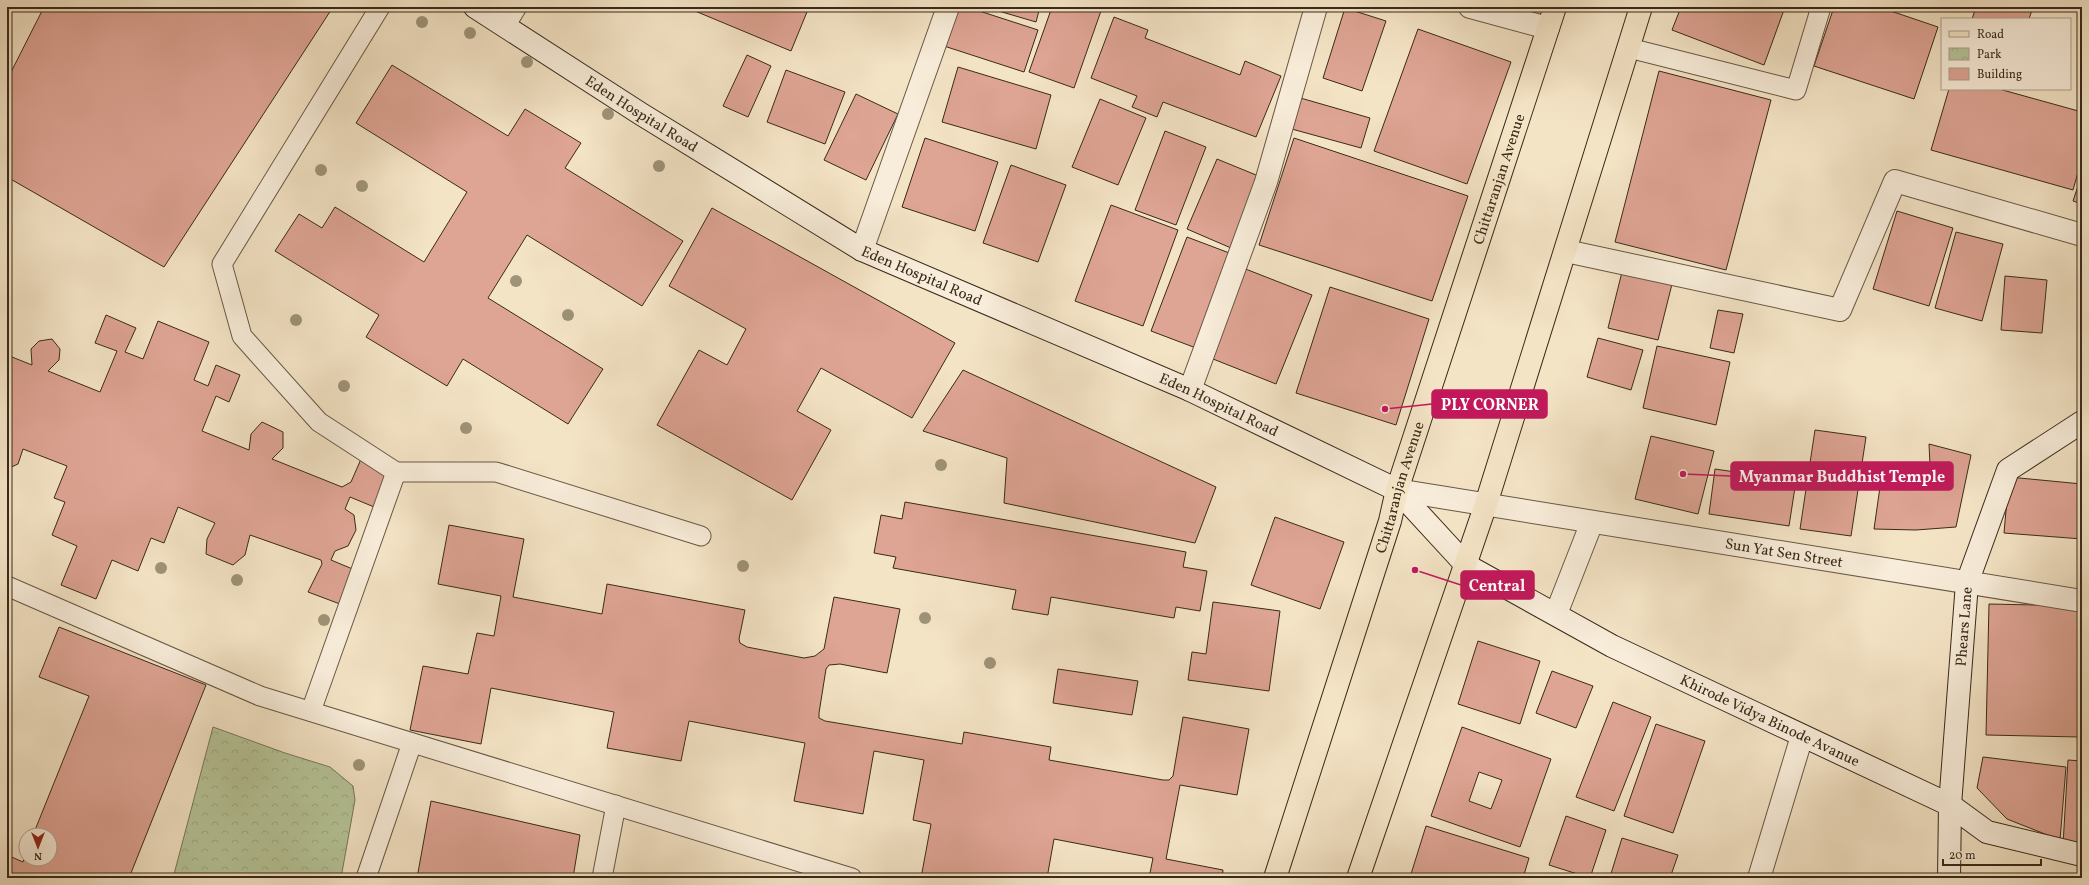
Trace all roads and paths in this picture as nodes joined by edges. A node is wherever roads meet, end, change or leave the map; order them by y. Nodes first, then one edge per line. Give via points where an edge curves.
1 (380, 7) edge
2 (475, 7) edge
3 (948, 7) edge
4 (1316, 7) edge
5 (1470, 7) edge
6 (1555, 7) edge
7 (1641, 7) edge
8 (1821, 7) edge
9 (510, 16) edge
10 (1548, 28) junction
11 (1629, 48) junction
12 (2082, 235) edge
13 (862, 250) junction
14 (1566, 251) junction
15 (1190, 390) junction
16 (2082, 422) edge
17 (396, 472) junction
18 (1397, 490) junction
19 (1486, 504) junction
20 (1592, 522) junction
21 (701, 536) dead end
22 (1466, 565) junction
23 (1968, 583) junction
24 (7, 586) edge
25 (2082, 601) edge
26 (1556, 614) junction
27 (311, 711) junction
28 (1802, 736) junction
29 (412, 743) junction
30 (616, 805) junction
31 (1950, 805) junction
32 (2082, 854) edge
33 (366, 878) edge
34 (602, 878) edge
35 (852, 878) edge
36 (1275, 878) edge
37 (1358, 878) edge
38 (1759, 878) edge
39 (1948, 878) edge

1 - 17 lane via 222,264 242,336 319,422
2 - 9 street, Eden Hospital Road
3 - 13 street
4 - 15 street via 1266,182
5 - 10 street
6 - 10 main road, Chittaranjan Avenue
7 - 11 main road
8 - 11 lane via 1796,90
9 - 13 street, Eden Hospital Road via 641,114
10 - 18 main road, Chittaranjan Avenue
11 - 14 main road
12 - 14 street via 1895,181 1840,310
13 - 15 street, Eden Hospital Road
14 - 19 main road
15 - 18 street, Eden Hospital Road
16 - 23 street, Phears Lane via 2008,470
17 - 21 lane via 496,472
17 - 27 lane
18 - 19 street, Sun Yat Sen Street
18 - 22 street, Khirode Vidya Binode Avanue
18 - 36 main road, Chittaranjan Avenue via 1390,521
19 - 20 street, Sun Yat Sen Street
19 - 22 main road
20 - 23 street, Sun Yat Sen Street
20 - 26 street
22 - 26 street, Khirode Vidya Binode Avanue
22 - 37 main road
23 - 25 street, Sun Yat Sen Street
23 - 31 street, Phears Lane
24 - 27 lane via 260,696
26 - 28 street, Khirode Vidya Binode Avanue via 1612,646
27 - 29 lane
28 - 31 street, Khirode Vidya Binode Avanue
28 - 38 street
29 - 30 lane
29 - 33 lane
30 - 34 lane
30 - 35 lane
31 - 32 street, Khirode Vidya Binode Avanue via 1987,832
31 - 39 street, Phears Lane

